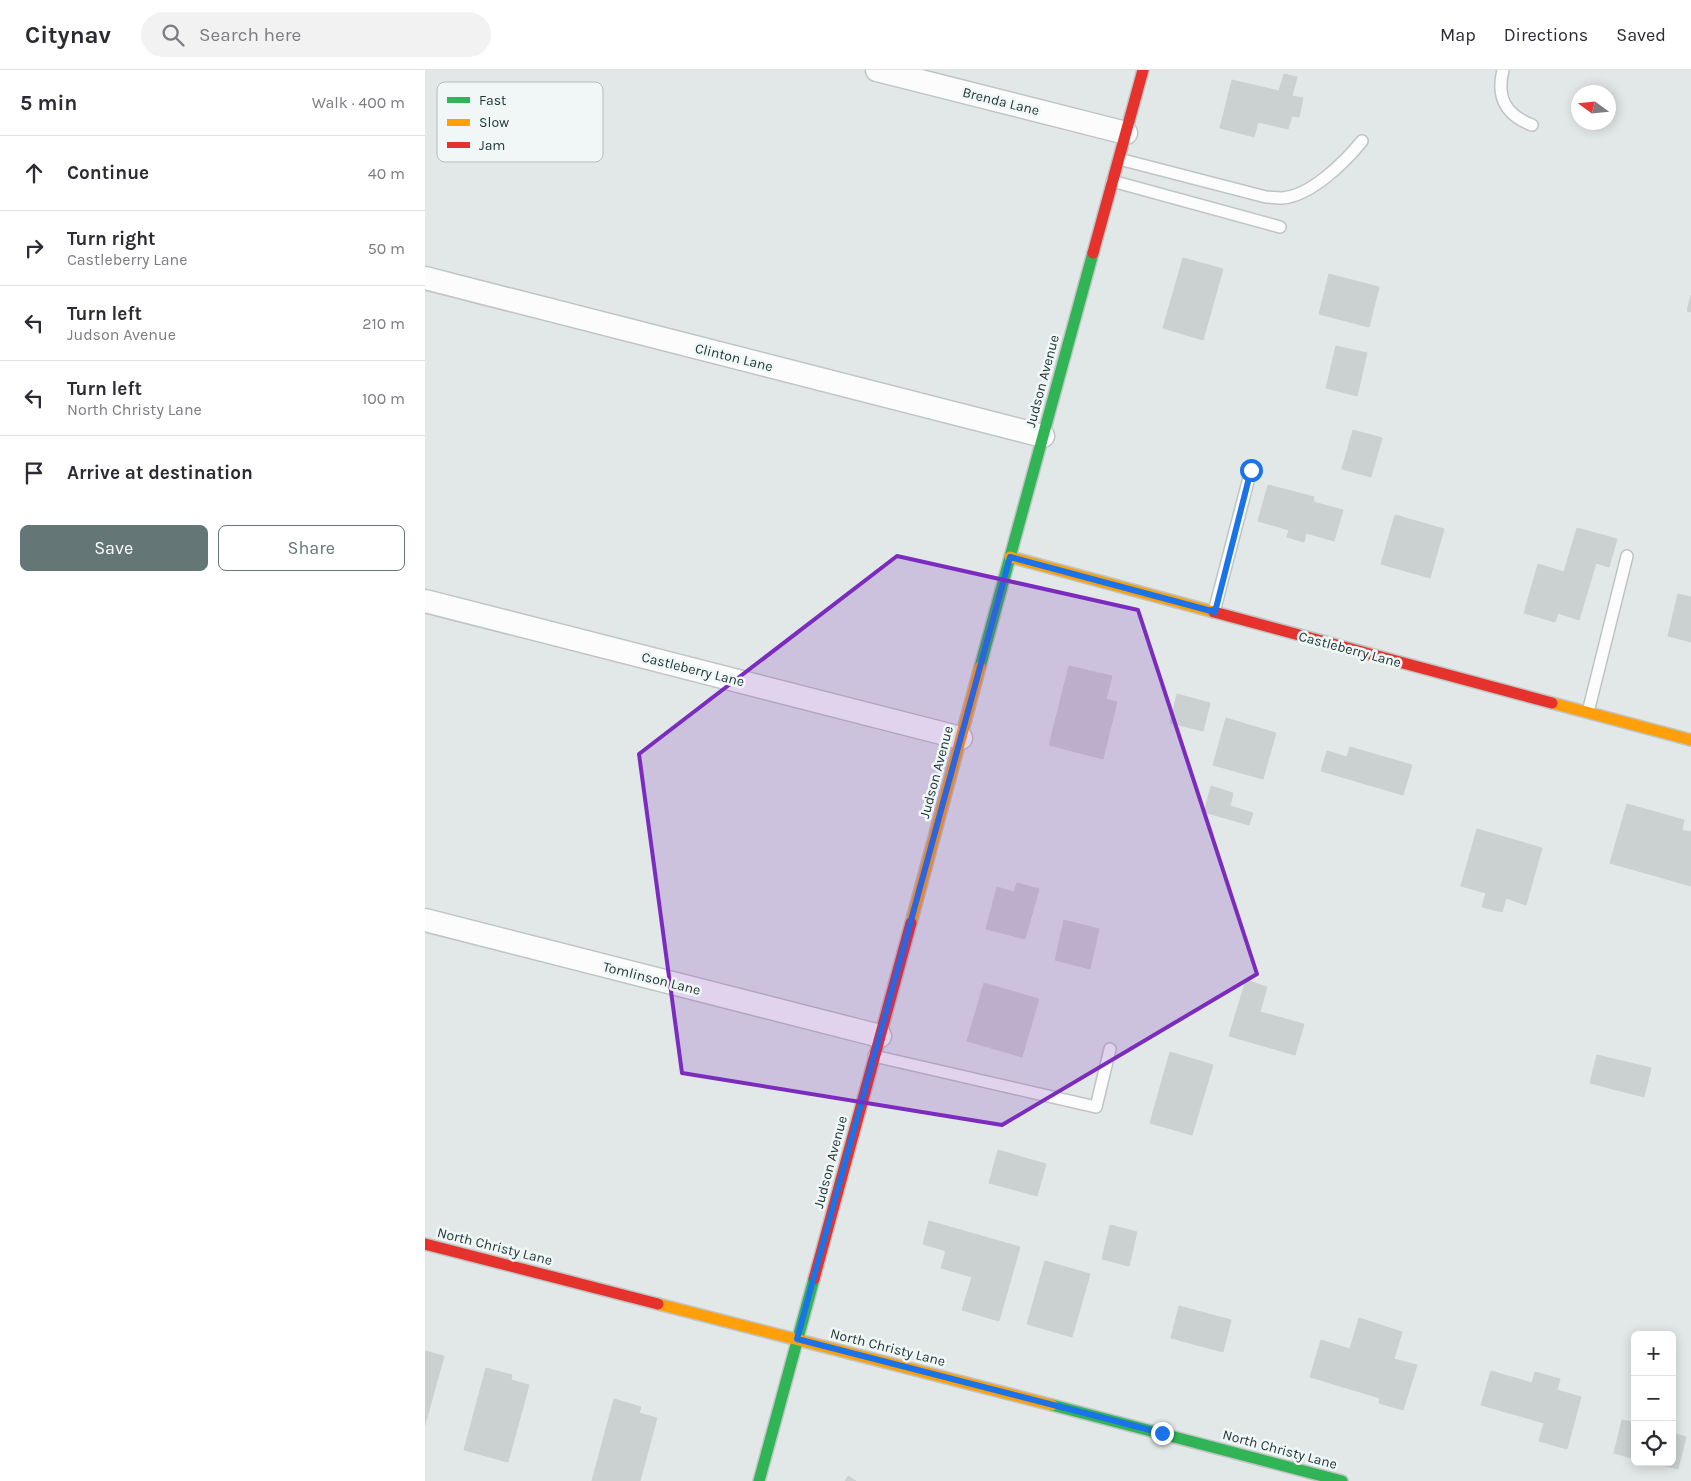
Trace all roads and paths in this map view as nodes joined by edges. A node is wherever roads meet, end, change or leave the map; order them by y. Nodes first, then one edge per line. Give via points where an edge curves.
1 (877, 70) edge
2 (1143, 70) edge
3 (1503, 70) edge
4 (1532, 125) dead end
5 (1126, 133) junction
6 (1362, 140) dead end
7 (1119, 159) junction
8 (1112, 181) junction
9 (1280, 227) dead end
10 (425, 278) edge
11 (1043, 436) junction
12 (1251, 470) dead end
13 (1627, 556) dead end
14 (1010, 557) junction
15 (425, 601) edge
16 (1215, 612) junction
17 (1588, 712) junction
18 (961, 738) junction
19 (1691, 740) edge
20 (425, 920) edge
21 (877, 1046) junction
22 (1110, 1049) dead end
23 (425, 1244) edge
24 (797, 1339) junction
25 (759, 1481) edge
26 (1342, 1481) edge

1 - 5 street, Brenda Lane
2 - 5 street, Judson Avenue
3 - 4 lane via 1500,86 1506,107 1513,116
5 - 7 street, Judson Avenue
6 - 7 lane via 1348,158 1326,176 1304,191 1282,198 1266,197
7 - 8 street, Judson Avenue
8 - 9 lane
8 - 11 street, Judson Avenue
10 - 11 street, Clinton Lane
11 - 14 street, Judson Avenue
12 - 16 lane
13 - 17 lane
14 - 16 street, Castleberry Lane
14 - 18 street, Judson Avenue
15 - 18 street, Castleberry Lane
16 - 17 street, Castleberry Lane
17 - 19 street, Castleberry Lane
18 - 21 street, Judson Avenue
20 - 21 street, Tomlinson Lane
21 - 22 lane via 1096,1107
21 - 24 street, Judson Avenue
23 - 24 street, North Christy Lane
24 - 25 street, Judson Avenue
24 - 26 street, North Christy Lane

